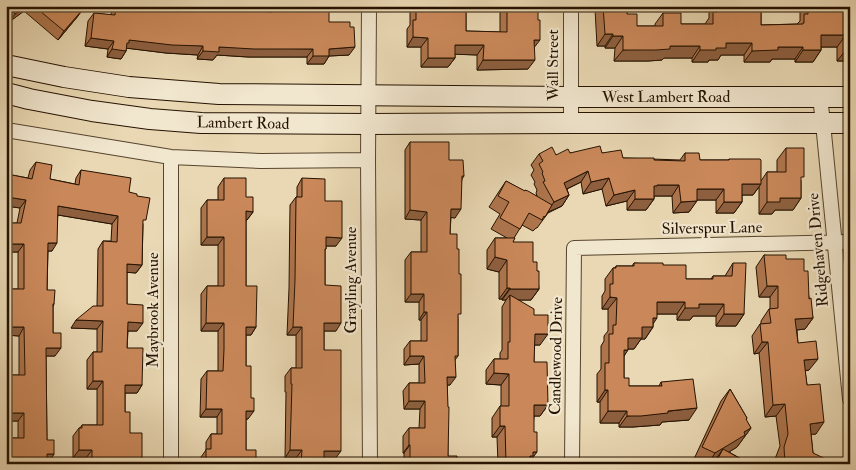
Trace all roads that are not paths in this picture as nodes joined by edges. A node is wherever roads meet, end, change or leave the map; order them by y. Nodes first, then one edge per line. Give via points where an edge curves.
1 (369, 6) edge
2 (571, 6) edge
3 (6, 65) edge
4 (64, 77) junction
5 (6, 78) edge
6 (6, 93) edge
7 (369, 96) junction
8 (482, 96) joint
9 (571, 97) junction
10 (820, 97) junction
11 (850, 97) edge
12 (482, 123) joint
13 (571, 123) junction
14 (824, 123) junction
15 (368, 124) junction
16 (850, 124) edge
17 (6, 130) edge
18 (171, 156) junction
19 (368, 160) junction
20 (835, 242) junction
21 (850, 242) edge
22 (574, 248) joint
23 (850, 399) edge
24 (171, 464) edge
25 (370, 464) edge
26 (572, 464) edge

1 - 7 street, Grayling Avenue
2 - 9 street, Wall Street
3 - 4 main road, Lambert Road
4 - 5 main road via 48,86
4 - 7 main road, Lambert Road via 129,87 219,94
6 - 15 main road, Lambert Road via 150,119 211,123
7 - 8 main road, Lambert Road
7 - 15 street, Grayling Avenue
8 - 9 main road, West Lambert Road
9 - 10 main road, West Lambert Road
9 - 13 street, Wall Street
10 - 11 main road, West Lambert Road
10 - 14 street, Ridgehaven Drive
12 - 13 main road, West Lambert Road
12 - 15 main road, Lambert Road
13 - 14 main road, West Lambert Road
14 - 16 main road, West Lambert Road
14 - 20 street, Ridgehaven Drive
15 - 19 street, Grayling Avenue
17 - 18 street
18 - 19 street via 261,161
18 - 24 street, Maybrook Avenue
19 - 25 street, Grayling Avenue
20 - 21 street, Silverspur Lane
20 - 22 street, Silverspur Lane
20 - 23 street, Ridgehaven Drive
22 - 26 street, Candlewood Drive

